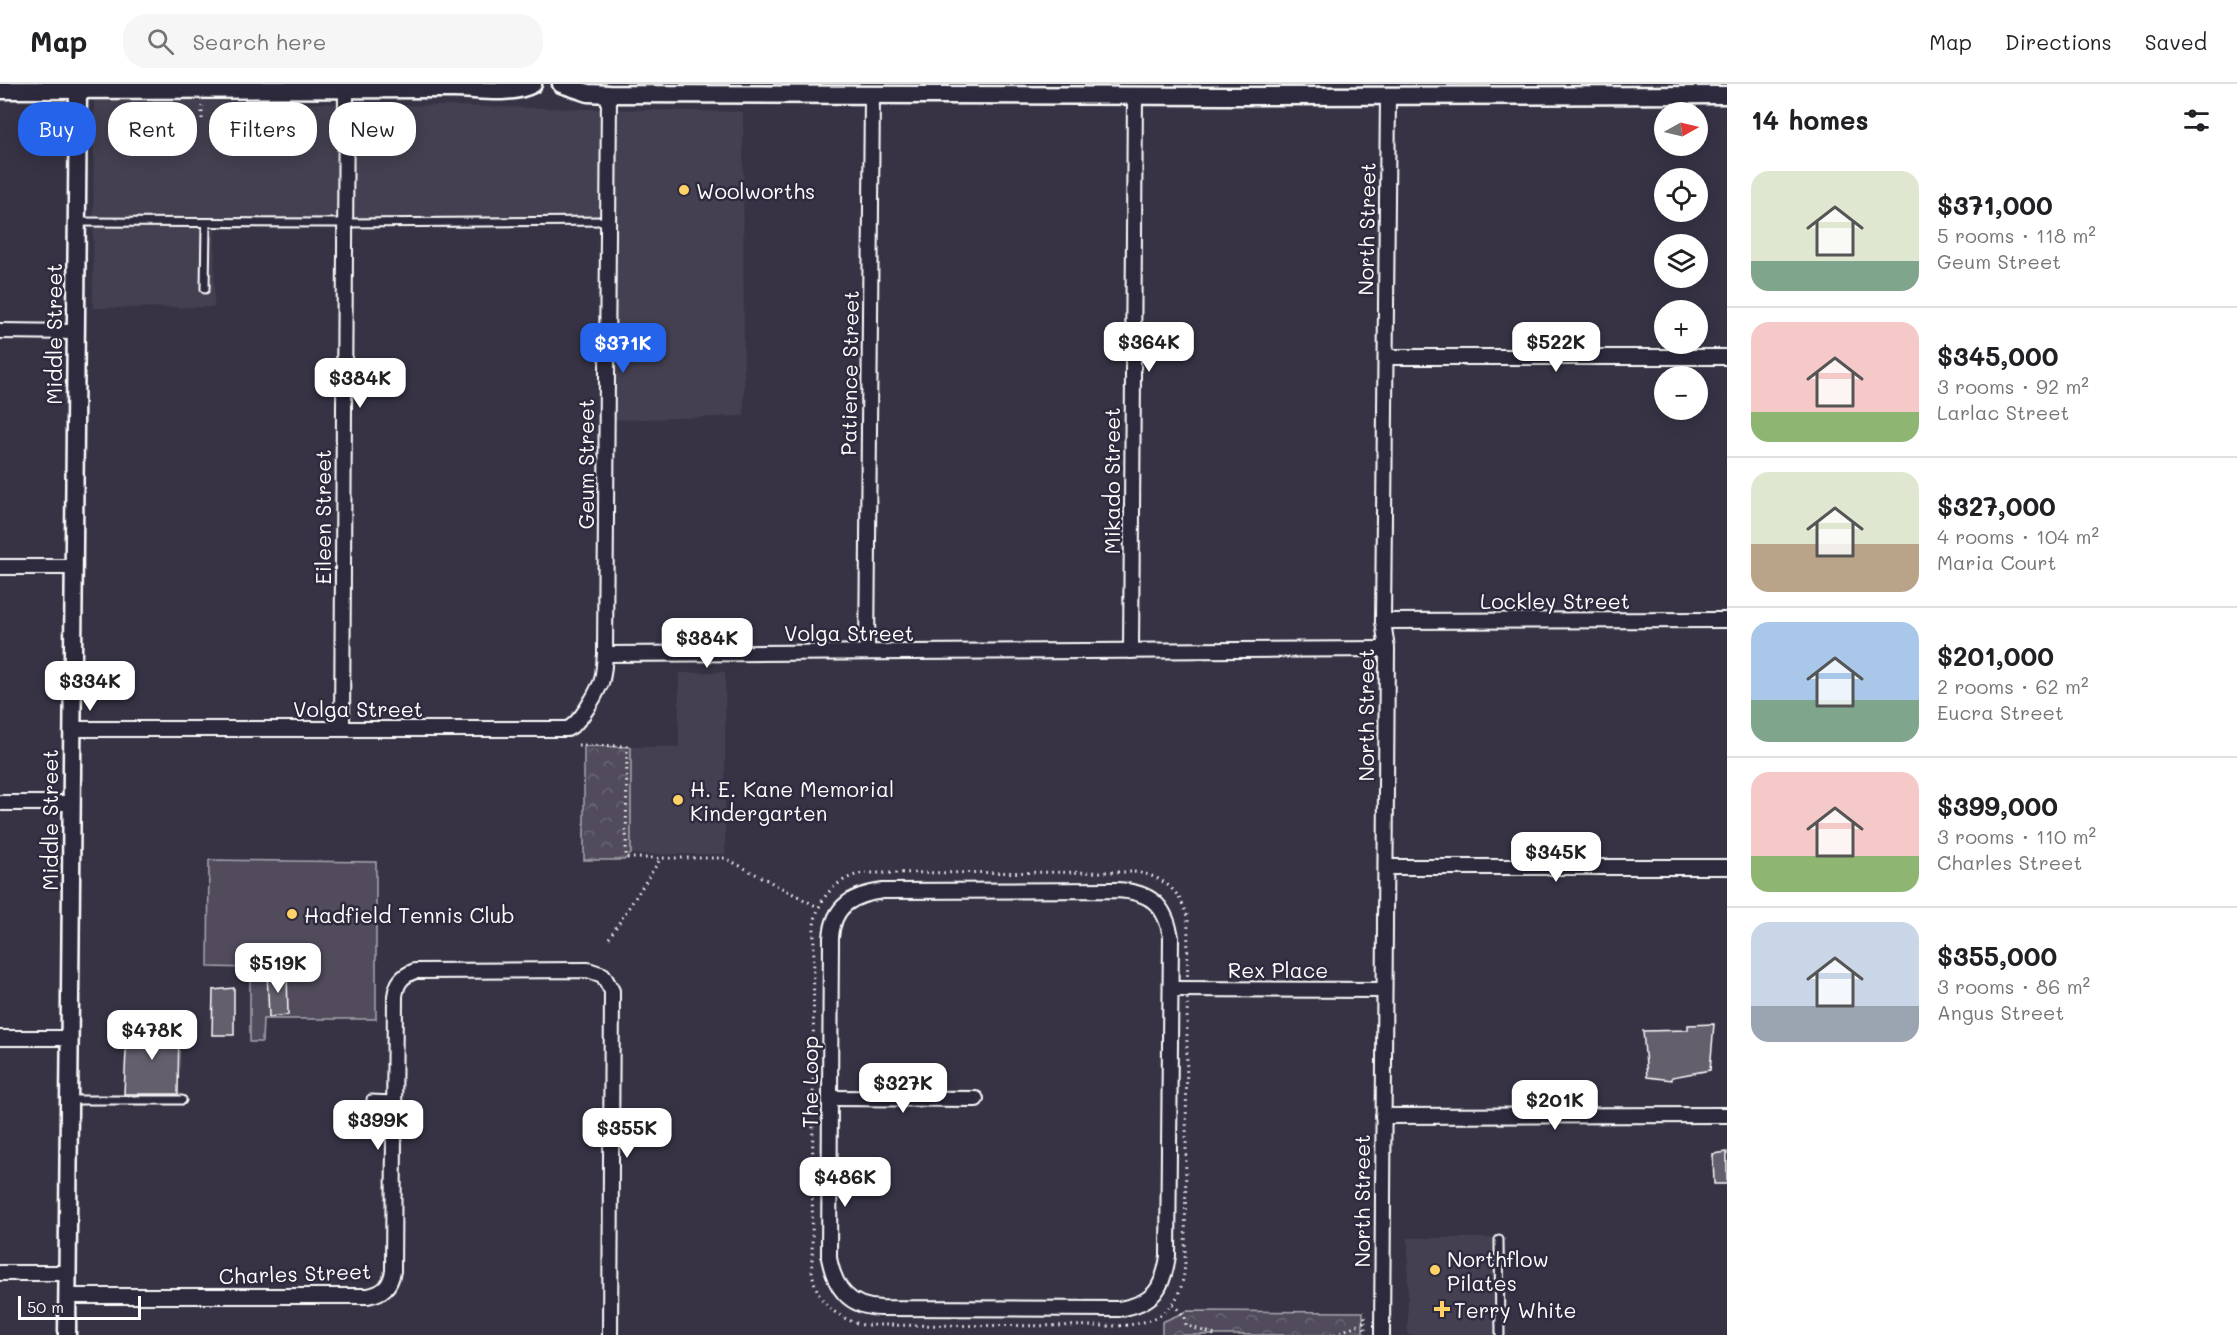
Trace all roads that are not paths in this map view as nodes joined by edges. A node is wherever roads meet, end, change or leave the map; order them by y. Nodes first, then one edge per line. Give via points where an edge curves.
1 (533, 84) edge
2 (561, 84) edge
3 (50, 87) edge
4 (298, 87) edge
5 (78, 89) junction
6 (346, 89) junction
7 (0, 90) edge
8 (1228, 90) edge
9 (609, 94) junction
10 (872, 95) junction
11 (1135, 95) junction
12 (1388, 95) junction
13 (1727, 95) edge
14 (608, 221) junction
15 (76, 222) junction
16 (206, 224) junction
17 (345, 224) junction
18 (206, 289) dead end
19 (0, 332) edge
20 (76, 332) junction
21 (1386, 357) junction
22 (1727, 357) edge
23 (0, 567) edge
24 (74, 567) junction
25 (1727, 620) edge
26 (1383, 621) junction
27 (1387, 649) junction
28 (1131, 651) junction
29 (867, 652) junction
30 (605, 654) junction
31 (72, 729) junction
32 (342, 729) junction
33 (0, 803) edge
34 (72, 803) junction
35 (1386, 867) junction
36 (1727, 867) edge
37 (1172, 989) junction
38 (1384, 990) junction
39 (0, 1038) edge
40 (70, 1038) junction
41 (830, 1098) junction
42 (371, 1099) dead end
43 (976, 1099) dead end
44 (69, 1100) junction
45 (182, 1100) dead end
46 (394, 1100) junction
47 (1727, 1115) edge
48 (1383, 1116) junction
49 (1499, 1240) dead end
50 (0, 1273) edge
51 (68, 1273) junction
52 (68, 1296) junction
53 (68, 1335) edge
54 (610, 1335) edge
55 (1382, 1335) edge
56 (1500, 1335) edge

1 - 6 street via 516,90
2 - 9 street via 588,93
3 - 5 street
3 - 7 street
4 - 5 street
4 - 6 street
5 - 15 street, Middle Street
6 - 17 street, Eileen Street
8 - 11 street
8 - 12 street
9 - 10 street
9 - 14 street, Geum Street
10 - 11 street
10 - 29 street, Patience Street
11 - 28 street, Mikado Street
12 - 13 street
12 - 21 street, North Street
14 - 17 lane
14 - 30 street, Geum Street
15 - 16 lane
15 - 20 street, Middle Street
16 - 17 lane
16 - 18 lane
17 - 32 street, Eileen Street
19 - 20 street
20 - 24 street, Middle Street
21 - 22 street
21 - 26 street, North Street
23 - 24 street
24 - 31 street, Middle Street
25 - 26 street, Lockley Street
26 - 27 street, North Street
27 - 28 street, Volga Street
27 - 35 street, North Street
28 - 29 street, Volga Street
29 - 30 street, Volga Street
30 - 32 street, Volga Street via 601,682 582,717 567,729
31 - 32 street, Volga Street
31 - 34 street, Middle Street
33 - 34 street
34 - 40 street, Middle Street
35 - 36 street
35 - 38 street, North Street
37 - 38 street, Rex Place
37 - 41 street, The Loop via 1168,921 1146,895 1117,890 868,893 839,910 831,926
37 - 41 street, The Loop via 1168,1256 1165,1277 1158,1290 1134,1307 881,1308 853,1301 832,1274 829,1258
38 - 48 street, North Street
39 - 40 street
40 - 44 street, Middle Street
41 - 43 street
42 - 46 lane
44 - 45 lane
44 - 51 street, Middle Street
46 - 52 street, Charles Street via 393,1271 384,1290 368,1296
46 - 54 street, Charles Street via 395,996 396,987 408,974 428,970 588,970 603,975 611,987 613,1001
47 - 48 street
48 - 55 street, North Street
49 - 56 lane
50 - 51 street
51 - 52 street, Middle Street
52 - 53 street, Middle Street

